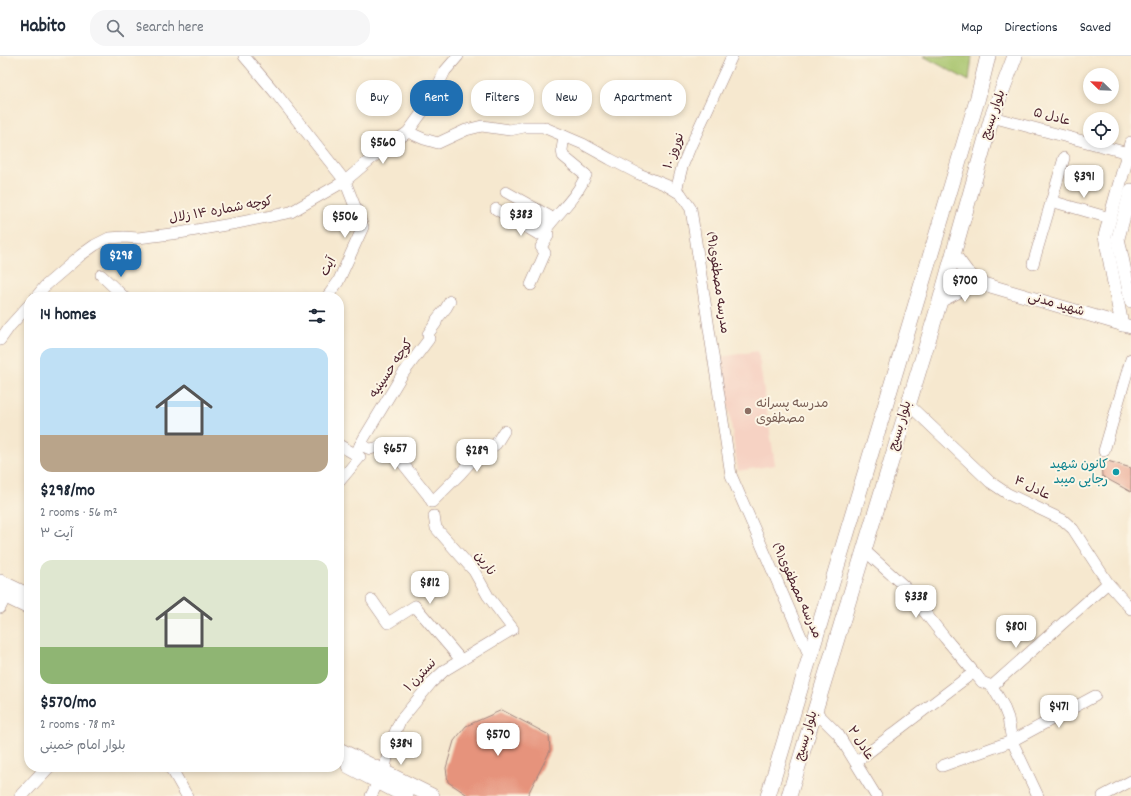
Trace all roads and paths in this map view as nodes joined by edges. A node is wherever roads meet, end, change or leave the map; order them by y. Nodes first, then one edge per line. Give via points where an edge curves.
1 (244, 56) edge
2 (458, 56) edge
3 (732, 56) edge
4 (988, 56) edge
5 (1014, 57) edge
6 (992, 117) junction
7 (408, 132) junction
8 (564, 136) junction
9 (1130, 148) edge
10 (1064, 158) dead end
11 (345, 181) junction
12 (1131, 190) edge
13 (676, 191) junction
14 (506, 192) dead end
15 (1051, 201) junction
16 (496, 209) dead end
17 (1128, 209) edge
18 (1110, 218) junction
19 (547, 228) junction
20 (953, 253) junction
21 (1033, 264) dead end
22 (101, 274) dead end
23 (980, 283) junction
24 (530, 285) dead end
25 (40, 292) edge
26 (119, 292) edge
27 (331, 292) edge
28 (450, 301) dead end
29 (940, 301) junction
30 (1131, 301) edge
31 (24, 311) edge
32 (1126, 326) edge
33 (0, 340) edge
34 (1131, 359) edge
35 (908, 404) junction
36 (504, 431) dead end
37 (344, 447) edge
38 (1104, 451) dead end
39 (358, 452) junction
40 (344, 474) edge
41 (434, 516) dead end
42 (864, 550) junction
43 (0, 582) edge
44 (1108, 583) junction
45 (24, 594) edge
46 (2, 599) edge
47 (372, 600) dead end
48 (24, 606) edge
49 (1131, 609) edge
50 (513, 629) joint
51 (810, 657) junction
52 (461, 660) junction
53 (979, 677) junction
54 (992, 686) junction
55 (1095, 696) dead end
56 (815, 711) junction
57 (1012, 741) junction
58 (344, 753) edge
59 (856, 762) junction
60 (344, 763) edge
61 (942, 766) dead end
62 (43, 772) edge
63 (173, 772) edge
64 (381, 777) junction
65 (1131, 780) edge
66 (21, 796) edge
67 (186, 796) edge
68 (371, 796) edge
69 (406, 796) edge
70 (432, 796) edge
71 (768, 796) edge
72 (789, 796) edge
73 (876, 796) edge
74 (1038, 796) edge
75 (1103, 796) edge

1 - 11 street, آیت
2 - 7 street, کوچه شماره ۱۴ زلال via 445,71 431,100
3 - 13 street, نوروز ۱۰ via 691,145
4 - 51 main road, بلوار بسیج
5 - 6 main road, بلوار بسیج
6 - 9 street, عادل ۵
6 - 20 main road, بلوار بسیج
7 - 8 street, مدرسه مصطفوی(۹) via 438,143 466,130 482,126 510,130 543,127
7 - 11 street, کوچه شماره ۱۴ زلال
8 - 13 street, مدرسه مصطفوی(۹)
8 - 19 street via 563,156 586,175
9 - 18 street
10 - 15 street
11 - 25 street, کوچه شماره ۱۴ زلال via 292,212 179,233 138,238 109,238 81,255
11 - 27 street, آیت via 363,227 338,282
12 - 17 street
13 - 51 street, مدرسه مصطفوی(۹) via 691,208 731,475
14 - 19 street via 548,216
15 - 18 street
15 - 21 street
16 - 19 street via 538,234
17 - 30 street via 1118,238
18 - 32 street via 1106,236
19 - 24 street via 548,236 541,247 545,253
20 - 23 street, شهید مدنی via 967,272
20 - 29 main road, بلوار بسیج
22 - 26 street
23 - 29 street
23 - 32 street, شهید مدنی
28 - 39 street, کوچه حسینیه via 428,334 429,339 402,375
29 - 35 main road, بلوار بسیج
31 - 33 street
34 - 38 street
35 - 42 main road, بلوار بسیج
35 - 44 street, عادل ۴ via 990,482 1008,494 1064,520 1073,529
36 - 39 street via 496,444 476,456 432,502 396,455 379,447
37 - 39 street
39 - 40 street, کوچه حسینیه
41 - 50 street, نارین via 436,528 474,571 488,596
42 - 53 street via 904,586
42 - 56 main road, بلوار بسیج
43 - 45 main road
44 - 49 street, عادل ۴
44 - 54 street
46 - 48 main road
47 - 52 street via 388,623 415,606
50 - 52 street, نسترن ۱
51 - 71 main road, بلوار بسیج
52 - 64 street, نسترن ۱ via 431,683 400,721 392,737
53 - 54 street via 982,682
53 - 59 street via 974,672
54 - 57 street via 1008,718
55 - 57 street
56 - 59 street, عادل ۲ via 838,734
56 - 72 main road, بلوار بسیج
57 - 61 street
57 - 74 street
58 - 64 main road
59 - 73 street, عادل ۲
60 - 64 main road
62 - 66 street
63 - 67 street
64 - 68 street, نسترن ۱
64 - 69 main road
64 - 70 main road
65 - 75 street

